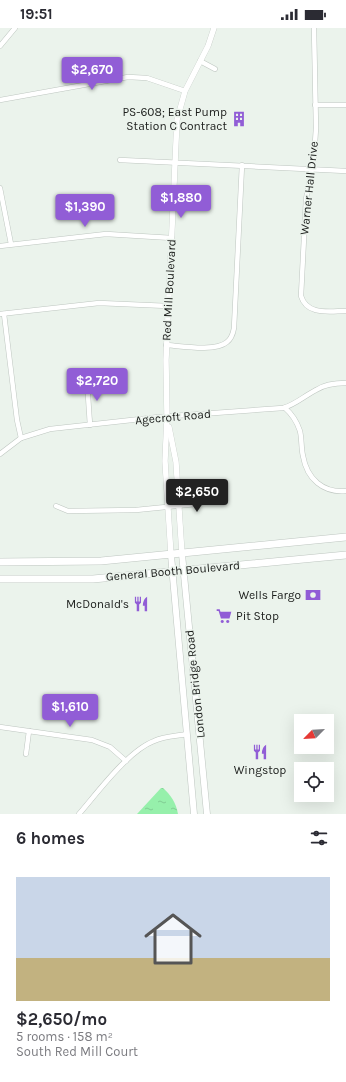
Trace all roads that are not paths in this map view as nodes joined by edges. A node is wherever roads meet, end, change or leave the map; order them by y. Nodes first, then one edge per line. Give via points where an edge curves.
1 (15, 28) edge
2 (214, 28) edge
3 (314, 28) edge
4 (0, 46) edge
5 (200, 61) junction
6 (215, 69) dead end
7 (185, 91) junction
8 (0, 100) edge
9 (315, 105) junction
10 (346, 105) edge
11 (120, 160) dead end
12 (175, 162) junction
13 (242, 165) junction
14 (312, 169) junction
15 (346, 171) edge
16 (0, 188) edge
17 (172, 238) junction
18 (11, 244) junction
19 (0, 246) edge
20 (168, 306) junction
21 (346, 311) edge
22 (2, 314) edge
23 (166, 345) junction
24 (87, 381) dead end
25 (346, 383) edge
26 (285, 408) junction
27 (167, 417) junction
28 (90, 425) junction
29 (21, 438) junction
30 (0, 454) edge
31 (346, 491) edge
32 (220, 497) dead end
33 (56, 506) dead end
34 (178, 506) junction
35 (168, 508) junction
36 (346, 537) edge
37 (182, 554) junction
38 (171, 555) junction
39 (346, 555) edge
40 (0, 562) edge
41 (184, 570) junction
42 (172, 572) junction
43 (0, 578) edge
44 (0, 727) edge
45 (29, 731) junction
46 (187, 734) junction
47 (26, 754) dead end
48 (126, 761) junction
49 (79, 814) edge
50 (194, 814) edge
51 (207, 814) edge

1 - 4 street
2 - 5 street, Red Mill Boulevard
3 - 9 street, Warner Hall Drive
5 - 6 street
5 - 7 street, Red Mill Boulevard
7 - 8 street via 147,78 128,77
7 - 12 street, Red Mill Boulevard via 177,120
9 - 10 street
9 - 14 street, Warner Hall Drive
11 - 12 street
12 - 13 street
12 - 17 street, Red Mill Boulevard
13 - 14 street
13 - 23 street via 233,334 226,343 214,347
14 - 15 street
14 - 21 street, Warner Hall Drive via 306,200 301,296 305,305 314,310
16 - 18 street
17 - 18 street via 106,234
17 - 20 street, Red Mill Boulevard
18 - 19 street
20 - 22 street via 99,303
20 - 23 street, Red Mill Boulevard
22 - 29 street
23 - 27 street, Red Mill Boulevard
24 - 28 street
25 - 26 street, Agecroft Road via 320,387
26 - 27 street, Agecroft Road
26 - 31 street via 293,417 300,432 304,463 310,476 325,489
27 - 28 street, Agecroft Road
27 - 34 street, Red Mill Boulevard via 176,462
27 - 35 street, Red Mill Boulevard
28 - 29 street, Agecroft Road via 50,429
29 - 30 street, Agecroft Road
32 - 34 street
33 - 35 street via 68,511
34 - 35 street
34 - 37 street, Red Mill Boulevard
35 - 38 street, Red Mill Boulevard
36 - 37 highway, General Booth Boulevard
37 - 38 highway, General Booth Boulevard
37 - 41 main road, London Bridge Road
38 - 40 highway, General Booth Boulevard via 101,560
38 - 42 main road, London Bridge Road
39 - 41 highway, General Booth Boulevard
41 - 42 highway, General Booth Boulevard
41 - 51 main road, London Bridge Road
42 - 43 highway, General Booth Boulevard via 93,579
42 - 46 main road, London Bridge Road
44 - 45 street
45 - 47 street
45 - 48 street via 92,740 110,747
46 - 48 street via 153,741
46 - 50 main road, London Bridge Road
48 - 49 street

